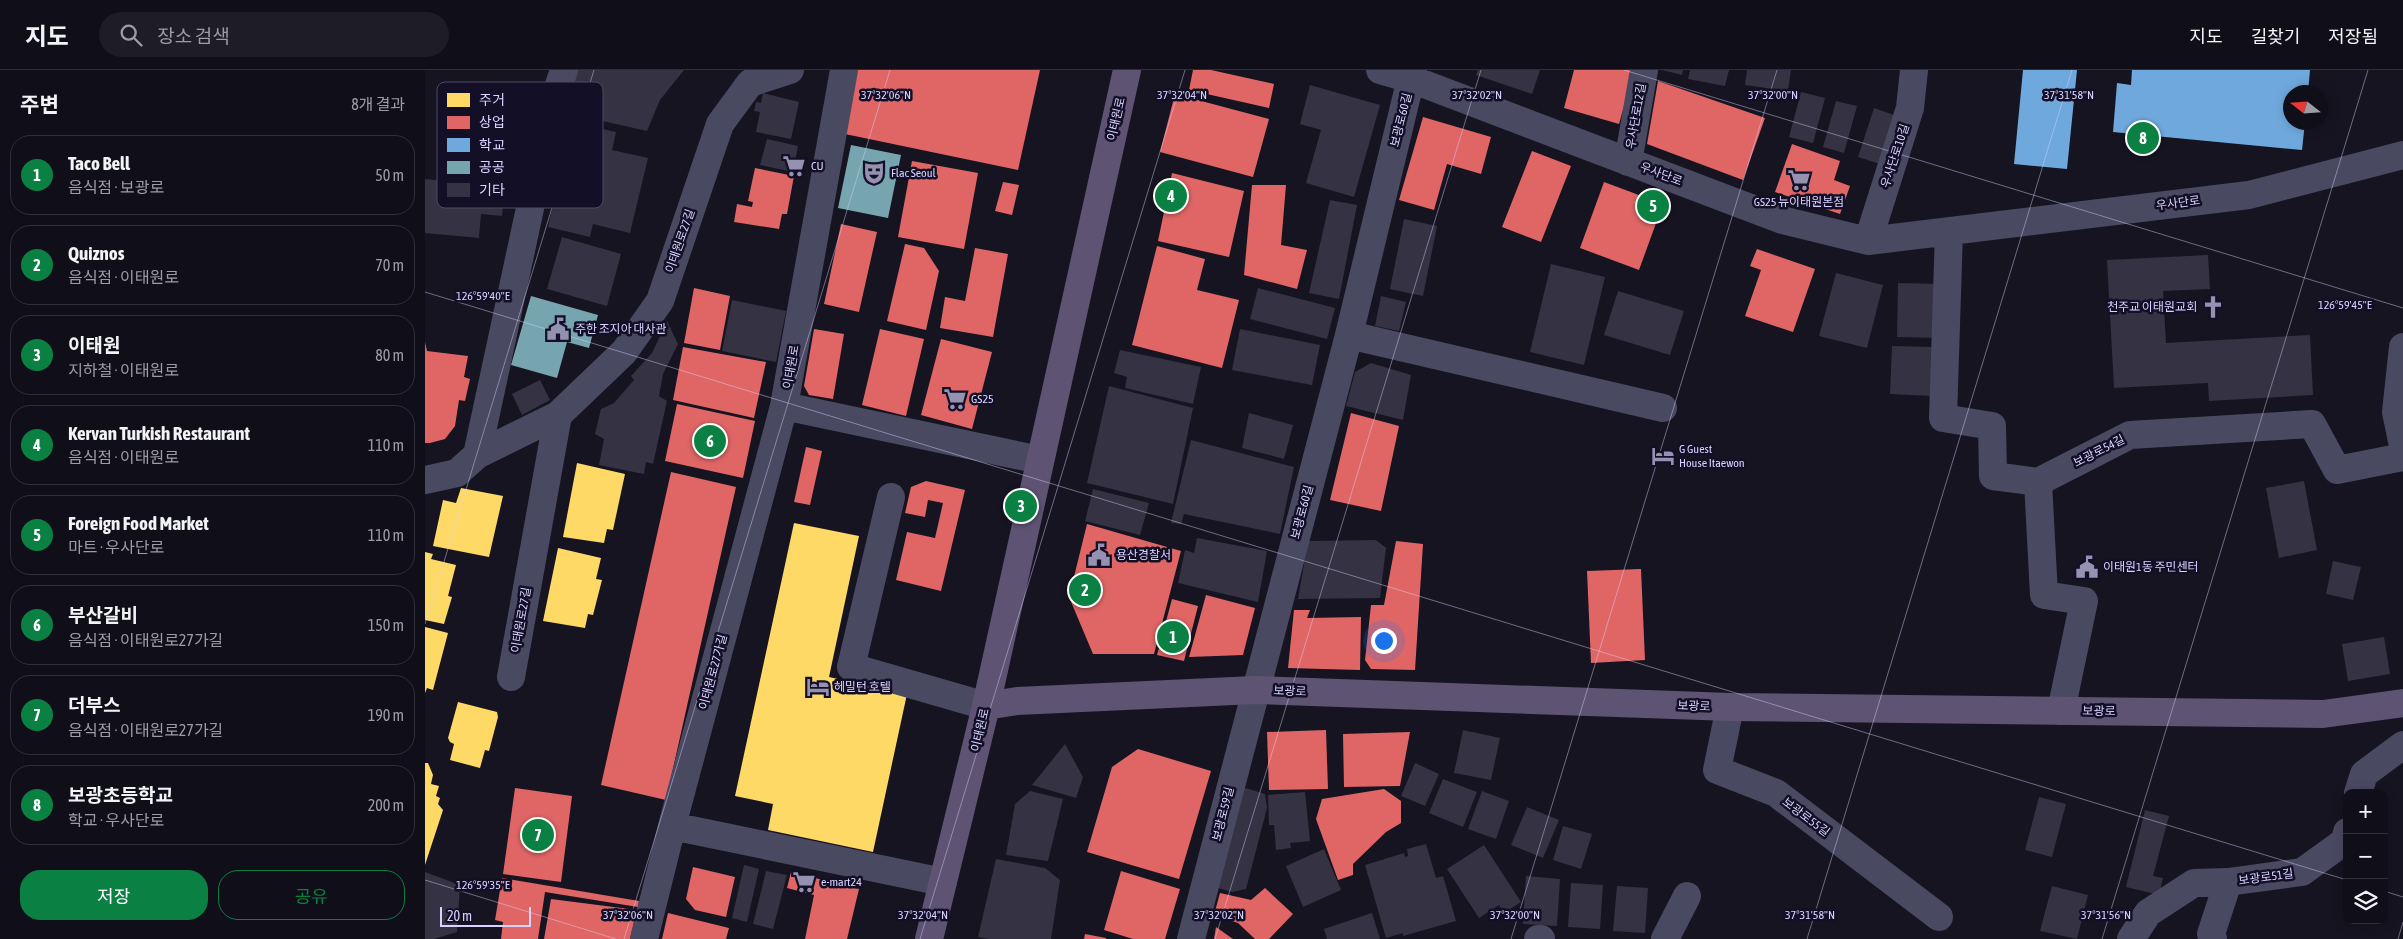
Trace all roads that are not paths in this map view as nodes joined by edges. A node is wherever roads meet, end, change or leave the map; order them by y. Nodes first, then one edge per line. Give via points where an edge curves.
1 (564, 70) edge
2 (790, 70) edge
3 (844, 70) edge
4 (1127, 70) edge
5 (1380, 70) edge
6 (1644, 70) edge
7 (1915, 70) edge
8 (1412, 75) edge
9 (744, 77) edge
10 (560, 82) edge
11 (2403, 155) edge
12 (1629, 162) junction
13 (530, 208) edge
14 (1949, 231) junction
15 (1868, 241) junction
16 (1349, 335) junction
17 (2403, 346) edge
18 (784, 406) junction
19 (1663, 408) dead end
20 (558, 415) junction
21 (2403, 446) edge
22 (477, 455) junction
23 (2403, 457) edge
24 (1040, 460) junction
25 (425, 480) edge
26 (2038, 482) junction
27 (891, 497) dead end
28 (511, 677) dead end
29 (1255, 690) junction
30 (2403, 703) edge
31 (986, 706) junction
32 (1730, 707) junction
33 (2061, 711) junction
34 (2403, 745) edge
35 (2358, 789) edge
36 (671, 826) junction
37 (2347, 834) edge
38 (943, 882) junction
39 (2228, 882) junction
40 (1687, 896) dead end
41 (1939, 917) dead end
42 (644, 939) edge
43 (929, 939) edge
44 (1191, 939) edge
45 (1665, 939) edge
46 (2131, 939) edge
47 (2213, 939) edge

1 - 10 street
2 - 9 street, 이태원로27길
3 - 18 street, 이태원로
4 - 24 main road, 이태원로
5 - 8 street, 우사단로
6 - 12 street, 우사단로12길
7 - 15 street, 우사단로10길 via 1911,108
8 - 12 street, 우사단로
8 - 16 street, 보광로60길
9 - 20 street, 이태원로27길 via 720,124 660,301 624,352
11 - 14 street, 우사단로 via 2249,195
12 - 15 street, 우사단로 via 1783,220
13 - 22 street
14 - 15 street, 우사단로
14 - 26 street via 1943,418 1992,426 1993,476
16 - 19 street
16 - 29 street, 보광로60길
17 - 21 street via 2396,412
18 - 24 street, 이태원로
18 - 36 street, 이태원로27가길
20 - 22 street, 이태원로27길
20 - 28 street, 이태원로27길
22 - 25 street, 이태원로27길 via 457,473
23 - 26 street, 보광로54길 via 2337,470 2312,424 2130,435
24 - 31 main road, 이태원로
26 - 33 street via 2043,595 2084,601
27 - 31 street via 851,668
29 - 31 main road, 보광로
29 - 32 main road, 보광로
29 - 44 street, 보광로59길
30 - 33 main road, 보광로 via 2323,714
31 - 38 main road, 이태원로
32 - 33 main road, 보광로
32 - 41 street, 보광로55길 via 1717,770 1776,793
34 - 35 street via 2364,774
36 - 38 street
36 - 42 street, 이태원로27가길
37 - 39 street, 보광로51길 via 2345,841 2302,872
38 - 43 main road, 이태원로
39 - 46 street, 보광로51길 via 2194,883 2148,913
39 - 47 street, 보광로51길 via 2211,934
40 - 45 street

